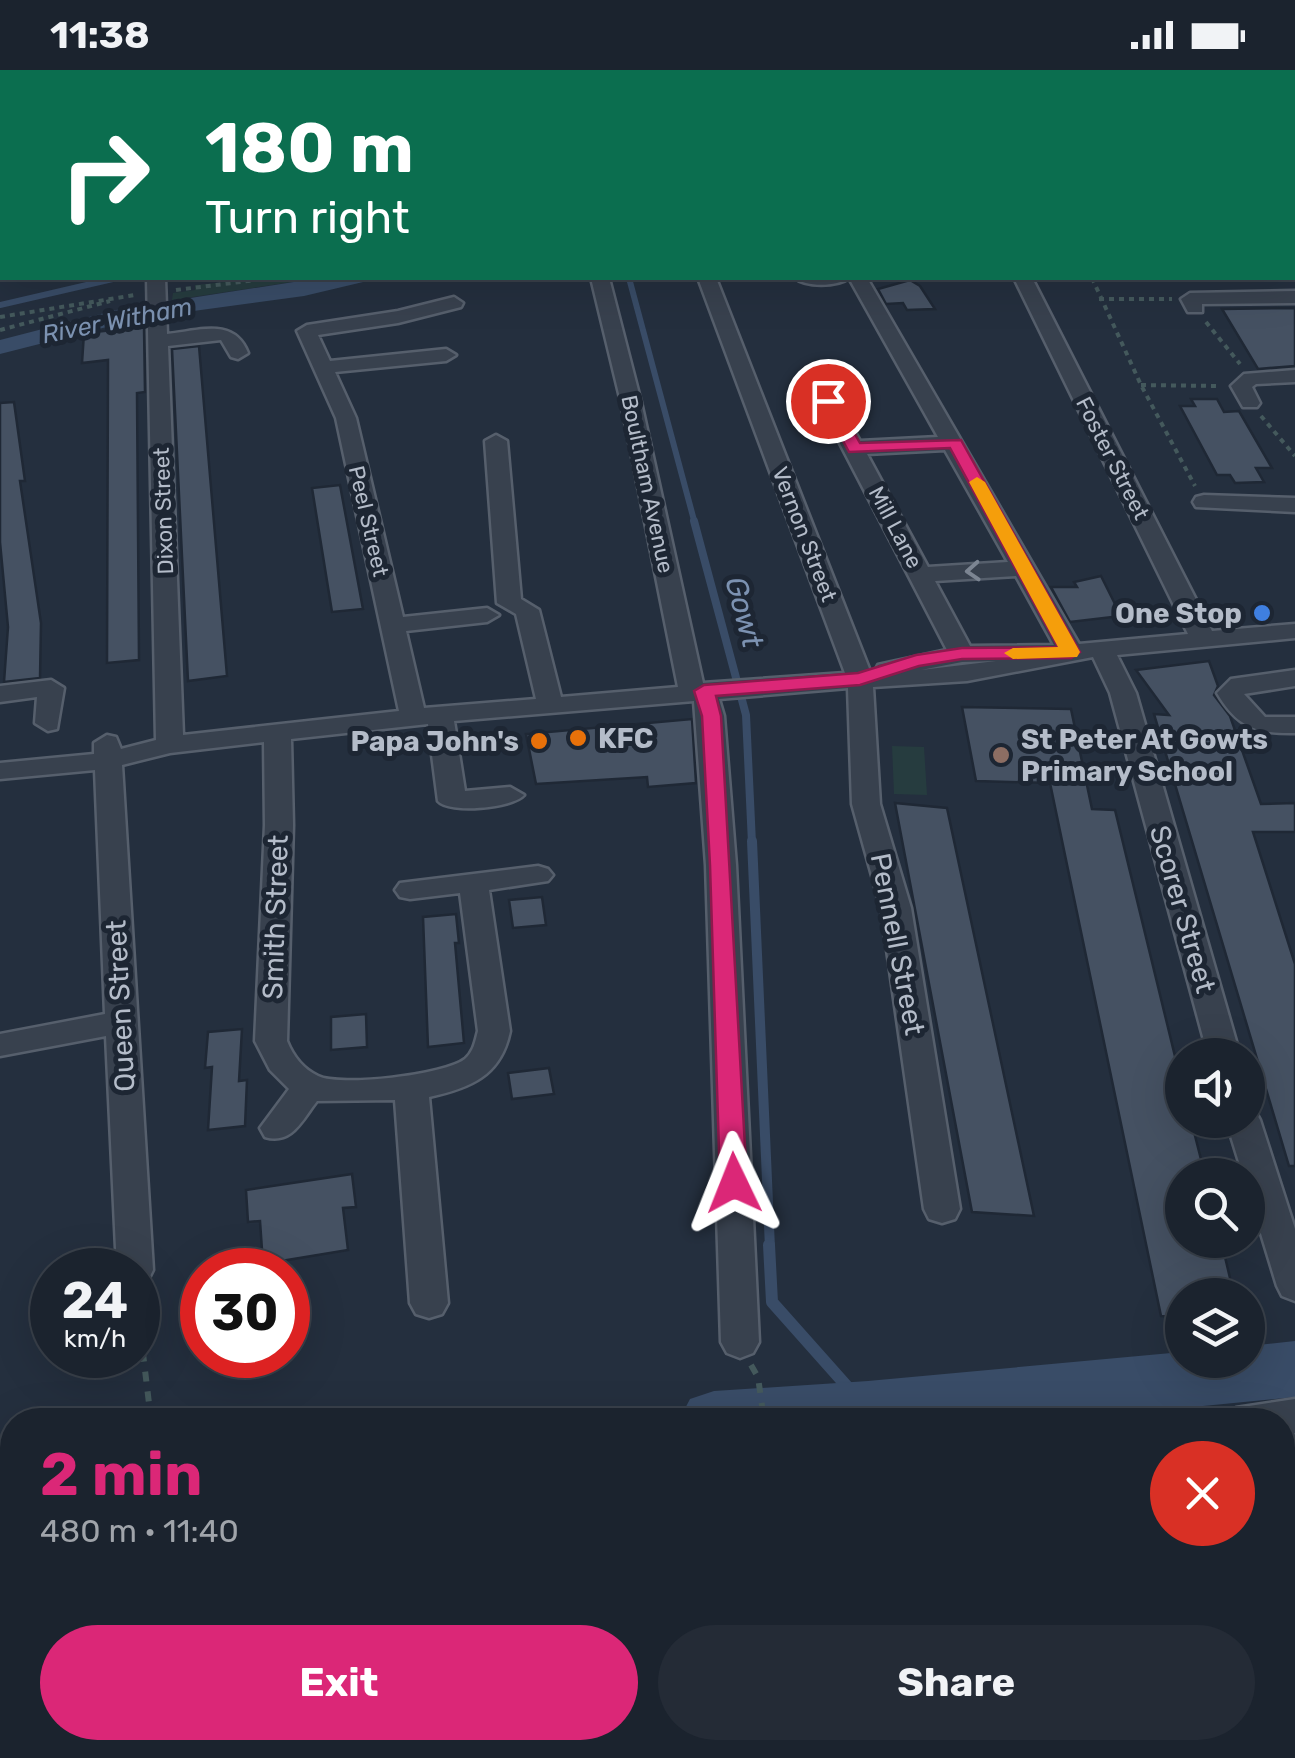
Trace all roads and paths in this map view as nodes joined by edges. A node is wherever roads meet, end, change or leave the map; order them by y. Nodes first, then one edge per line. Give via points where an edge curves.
1 (250, 280) edge
2 (600, 280) edge
3 (709, 280) edge
4 (859, 280) edge
5 (1024, 280) edge
6 (1093, 280) edge
7 (162, 288) edge
8 (1295, 297) edge
9 (1099, 299) junction
10 (454, 303) dead end
11 (1192, 303) junction
12 (0, 316) edge
13 (0, 330) edge
14 (159, 332) junction
15 (238, 354) dead end
16 (446, 355) dead end
17 (321, 368) junction
18 (1295, 376) edge
19 (1246, 383) junction
20 (1141, 385) junction
21 (828, 401) dead end
22 (496, 441) dead end
23 (955, 443) junction
24 (854, 448) junction
25 (1295, 456) edge
26 (1204, 502) joint
27 (1295, 506) edge
28 (1025, 568) junction
29 (921, 575) junction
30 (487, 615) dead end
31 (392, 624) junction
32 (1283, 632) edge
33 (1204, 639) junction
34 (1102, 649) junction
35 (1071, 652) junction
36 (962, 654) junction
37 (1294, 677) edge
38 (860, 679) junction
39 (704, 691) junction
40 (0, 694) edge
41 (550, 705) junction
42 (427, 716) junction
43 (48, 723) dead end
44 (1295, 724) edge
45 (277, 732) junction
46 (170, 745) junction
47 (106, 752) junction
48 (0, 755) edge
49 (0, 771) edge
50 (510, 795) dead end
51 (538, 875) dead end
52 (473, 882) junction
53 (410, 890) dead end
54 (121, 1022) junction
55 (1219, 1038) edge
56 (0, 1045) edge
57 (309, 1087) junction
58 (411, 1087) junction
59 (277, 1128) dead end
60 (1249, 1138) edge
61 (942, 1209) dead end
62 (134, 1248) edge
63 (1295, 1286) edge
64 (430, 1303) dead end
65 (740, 1342) dead end
66 (758, 1377) dead end
67 (146, 1378) edge
68 (150, 1408) edge
69 (762, 1408) edge

1 - 7 path
2 - 39 street, Boultham Avenue
3 - 38 street, Vernon Street
4 - 23 street
5 - 33 street, Foster Street
6 - 9 path
7 - 14 street, Dixon Street
8 - 11 street
9 - 11 path
9 - 20 path
10 - 17 street, Peel Street via 307,331
11 - 19 path
12 - 13 path via 127,296
14 - 15 street via 225,334
14 - 46 street, Dixon Street
16 - 17 street
17 - 31 street, Peel Street via 346,418
18 - 19 street
19 - 20 path
19 - 25 path
20 - 26 path
21 - 24 street, Mill Lane
22 - 41 street via 509,603 527,610
23 - 24 street
23 - 28 street
24 - 29 street, Mill Lane
26 - 27 street
28 -> 29 street
28 - 35 street
29 - 36 street, Mill Lane
30 - 31 street
31 - 42 street, Peel Street
32 - 33 street
32 - 37 street
33 - 34 street
34 - 35 street
34 - 55 street, Scorer Street via 1123,693
35 - 36 street
35 - 38 street via 958,677
36 - 38 street
37 - 44 street via 1240,684 1230,693 1244,717 1262,726
38 - 39 street
38 - 61 street, Pennell Street via 866,804 896,908
39 - 41 street
39 - 65 street, Boultham Avenue via 712,716 722,865
40 - 43 street via 51,688
41 - 42 street
42 - 45 street
42 - 50 street, Peel Street via 452,801
45 - 46 street
45 - 57 street, Smith Street via 271,1040 277,1059
46 - 47 street
47 - 48 street
47 - 49 street
47 - 54 street, Queen Street
51 - 52 street
52 - 53 street
52 - 58 street via 493,1048 443,1085
54 - 56 street
54 - 62 street, Queen Street
57 - 58 street
57 - 59 street
58 - 64 street
60 - 63 street
66 - 69 path
67 - 68 path

